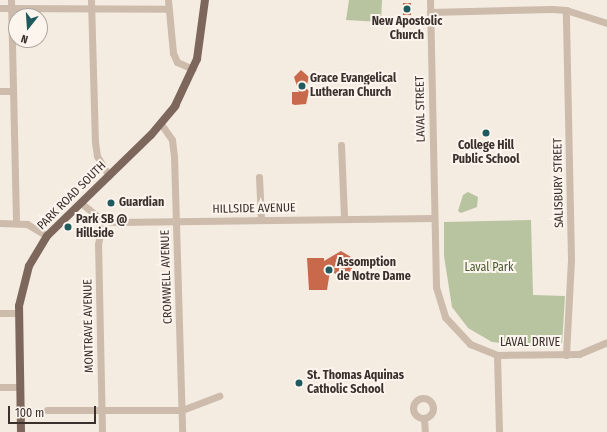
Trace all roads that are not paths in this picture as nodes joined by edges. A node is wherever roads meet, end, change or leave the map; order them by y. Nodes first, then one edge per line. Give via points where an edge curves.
1 (168, 0) edge
2 (205, 0) edge
3 (430, 0) edge
4 (11, 4) edge
5 (91, 4) edge
6 (0, 8) edge
7 (167, 9) junction
8 (566, 10) junction
9 (430, 12) junction
10 (607, 23) edge
11 (193, 69) junction
12 (13, 91) junction
13 (0, 92) edge
14 (161, 124) junction
15 (341, 145) dead end
16 (109, 176) junction
17 (260, 177) dead end
18 (81, 203) junction
19 (344, 218) junction
20 (434, 218) junction
21 (261, 220) junction
22 (103, 221) junction
23 (177, 222) junction
24 (0, 223) edge
25 (16, 223) junction
26 (47, 236) junction
27 (0, 313) edge
28 (18, 313) junction
29 (607, 342) edge
30 (497, 355) junction
31 (566, 355) junction
32 (0, 387) edge
33 (20, 387) junction
34 (219, 396) dead end
35 (47, 410) dead end
36 (182, 410) junction
37 (102, 411) junction
38 (424, 419) dead end
39 (21, 432) edge
40 (102, 432) edge
41 (182, 432) edge
42 (425, 432) edge
43 (499, 432) edge

1 - 7 street
2 - 11 main road, PARK ROAD SOUTH via 202,38
3 - 9 street, LAVAL STREET
4 - 5 street
4 - 6 street
4 - 12 street
5 - 7 street
5 - 16 street via 95,142 98,160
7 - 11 street via 170,14 172,53 177,62
8 - 9 street
8 - 10 street
8 - 31 street, SALISBURY STREET via 571,259
9 - 20 street, LAVAL STREET
11 - 14 main road, PARK ROAD SOUTH via 178,101
12 - 13 street
12 - 25 street
14 - 16 main road, PARK ROAD SOUTH
14 - 23 street, CROMWELL AVENUE via 172,140
15 - 19 street
16 - 18 main road, PARK ROAD SOUTH
17 - 21 street
18 - 22 street
18 - 26 main road, PARK ROAD SOUTH
19 - 20 street, HILLSIDE AVENUE
19 - 21 street, HILLSIDE AVENUE
20 - 30 street, LAVAL DRIVE via 437,295 445,317 470,344
21 - 23 street, HILLSIDE AVENUE
22 - 23 street, HILLSIDE AVENUE
22 - 37 street, MONTRAVE AVENUE via 98,244
23 - 36 street, CROMWELL AVENUE
24 - 25 street
25 - 26 street via 33,226
26 - 28 main road, PARK ROAD SOUTH via 26,275
27 - 28 street
28 - 33 main road, PARK ROAD SOUTH
29 - 31 street, LAVAL DRIVE via 590,351
30 - 31 street, LAVAL DRIVE
30 - 43 street
32 - 33 street
33 - 39 main road, PARK ROAD SOUTH
34 - 36 street
35 - 37 street
36 - 37 street
36 - 41 street, CROMWELL AVENUE
37 - 40 street, MONTRAVE AVENUE
38 - 42 street

